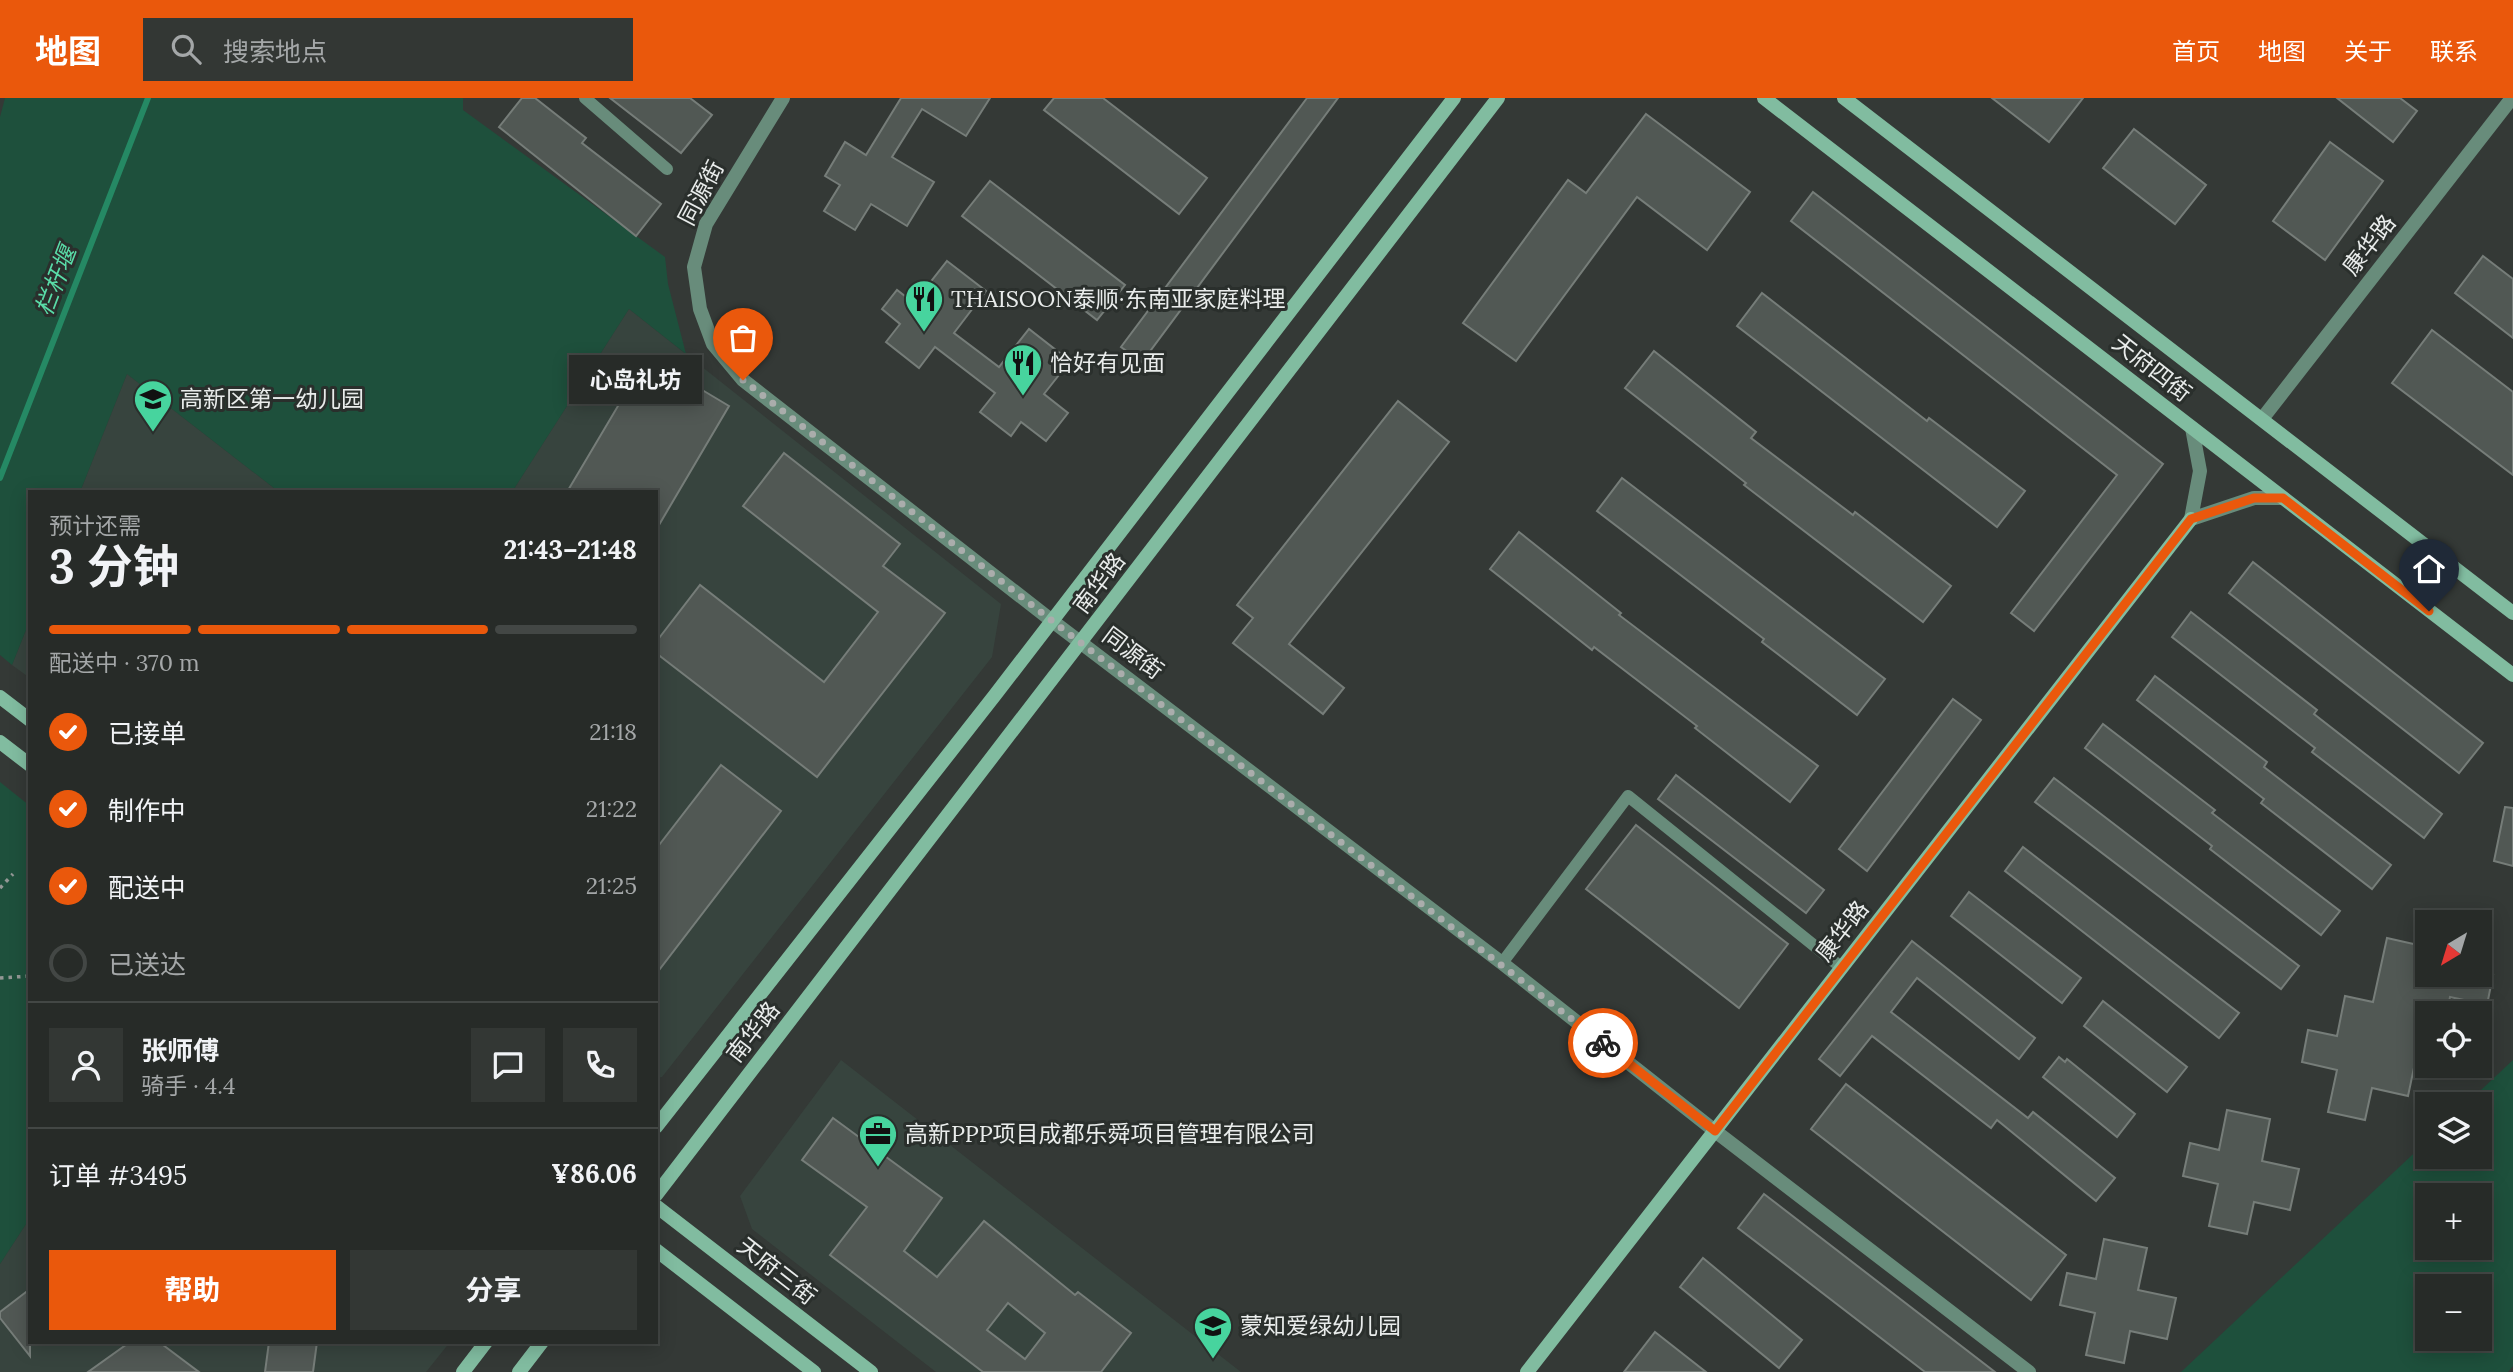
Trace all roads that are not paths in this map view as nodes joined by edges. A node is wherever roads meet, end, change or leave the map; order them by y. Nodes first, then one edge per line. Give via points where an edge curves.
1 (585, 98) edge
2 (783, 98) edge
3 (1454, 98) edge
4 (1499, 98) edge
5 (1764, 98) edge
6 (1844, 98) edge
7 (2512, 98) edge
8 (667, 169) dead end
9 (2262, 419) junction
10 (2192, 428) junction
11 (2283, 498) junction
12 (2191, 519) junction
13 (2513, 613) edge
14 (1051, 620) junction
15 (1082, 643) junction
16 (2513, 675) edge
17 (0, 697) edge
18 (28, 718) edge
19 (0, 742) edge
20 (28, 763) edge
21 (1502, 963) junction
22 (1842, 968) junction
23 (658, 1123) edge
24 (1715, 1131) junction
25 (658, 1192) edge
26 (658, 1208) edge
27 (658, 1252) edge
28 (484, 1344) edge
29 (540, 1344) edge
30 (463, 1372) edge
31 (519, 1372) edge
32 (814, 1372) edge
33 (871, 1372) edge
34 (1527, 1372) edge
35 (2029, 1372) edge

1 - 8 lane
2 - 14 street, 同源街 via 706,224 694,267 700,309 713,344 743,380
3 - 14 main road, 南华路
4 - 15 main road, 南华路
5 - 10 main road, 天府四街
6 - 9 main road, 天府四街
7 - 9 street, 康华路
9 - 13 main road, 天府四街
10 - 11 main road, 天府四街
10 - 12 street via 2200,471
11 - 12 street via 2254,498
11 - 16 main road, 天府四街
12 - 22 main road, 康华路
14 - 15 street, 同源街
14 - 23 main road, 南华路
15 - 21 street, 同源街
15 - 25 main road, 南华路
17 - 18 main road
19 - 20 main road
21 - 22 lane via 1628,796
21 - 24 street, 同源街
22 - 24 main road, 康华路
24 - 34 main road, 康华路
24 - 35 street, 同源街
26 - 33 main road, 天府三街
27 - 32 main road
28 - 30 main road
29 - 31 main road

